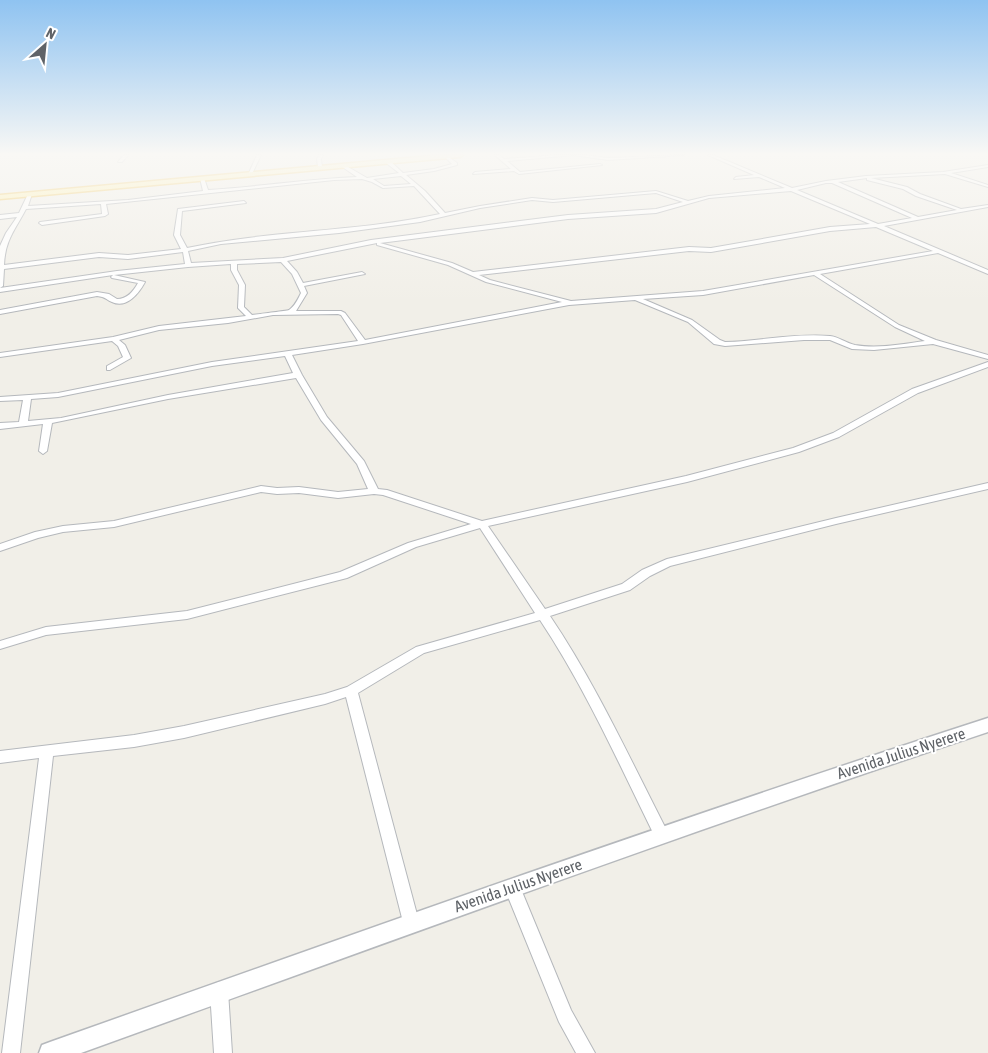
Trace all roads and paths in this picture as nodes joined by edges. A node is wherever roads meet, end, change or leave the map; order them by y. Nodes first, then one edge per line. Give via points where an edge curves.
1 (27, 204) edge
2 (85, 204) edge
3 (103, 204) edge
4 (227, 204) edge
5 (434, 204) edge
6 (499, 204) edge
7 (684, 204) edge
8 (831, 204) edge
9 (885, 204) edge
10 (944, 204) edge
11 (988, 206) edge
12 (26, 208) junction
13 (960, 210) junction
14 (19, 215) junction
15 (444, 215) junction
16 (0, 217) edge
17 (916, 218) junction
18 (42, 223) dead end
19 (389, 224) junction
20 (881, 225) junction
21 (400, 238) junction
22 (371, 242) junction
23 (184, 250) junction
24 (940, 250) junction
25 (283, 260) junction
26 (234, 263) junction
27 (1, 265) edge
28 (188, 265) junction
29 (988, 272) edge
30 (362, 274) dead end
31 (472, 274) junction
32 (816, 274) junction
33 (102, 275) junction
34 (301, 285) junction
35 (0, 286) edge
36 (0, 290) edge
37 (636, 298) junction
38 (569, 303) junction
39 (0, 312) edge
40 (290, 312) junction
41 (250, 317) junction
42 (113, 339) junction
43 (363, 342) junction
44 (933, 342) junction
45 (288, 354) junction
46 (0, 355) edge
47 (988, 357) edge
48 (988, 364) edge
49 (110, 368) dead end
50 (298, 375) junction
51 (27, 397) junction
52 (0, 399) edge
53 (48, 421) junction
54 (23, 424) junction
55 (0, 426) edge
56 (42, 451) dead end
57 (988, 486) edge
58 (374, 491) junction
59 (482, 524) junction
60 (0, 548) edge
61 (544, 614) junction
62 (0, 645) edge
63 (351, 691) junction
64 (988, 725) edge
65 (47, 752) junction
66 (0, 757) edge
67 (662, 836) junction
68 (512, 887) junction
69 (411, 922) junction
70 (219, 991) junction
71 (11, 1053) edge
72 (50, 1053) edge
73 (222, 1053) edge
74 (586, 1053) edge

1 - 12 street
2 - 12 street
3 - 18 street via 103,216
4 - 23 street via 180,210 178,235
5 - 15 street
6 - 15 street
7 - 21 street via 656,211 568,217
8 - 20 street
9 - 17 street
10 - 13 street
11 - 13 street
12 - 14 street
13 - 17 street
14 - 16 street
14 - 27 street via 3,245
15 - 19 street
17 - 20 street
19 - 21 street
19 - 23 street via 221,242
20 - 24 street
20 - 31 street via 830,229 710,250 689,249
21 - 22 street
22 - 25 street
22 - 31 street via 450,264
23 - 27 street
23 - 28 street
24 - 29 street
24 - 32 street
25 - 26 street
25 - 34 street
26 - 28 street
26 - 41 street via 242,285 241,308
27 - 35 street
28 - 33 street
30 - 34 street
31 - 38 street
32 - 37 street via 703,293
32 - 44 street via 897,326
33 - 36 street
33 - 39 street via 142,282 126,300 115,301 107,295 97,294
34 - 40 street via 304,293
37 - 38 street
37 - 44 street via 690,321 714,340 726,344 807,338 835,339 861,348
38 - 43 street
40 - 41 street
40 - 43 street via 339,312
41 - 42 street via 158,328
42 - 46 street
42 - 49 street via 127,358
43 - 45 street
44 - 47 street
45 - 50 street
45 - 51 street via 203,366 58,396
48 - 59 street via 915,391 836,435 796,450 688,479
50 - 53 street
50 - 58 street via 324,418 362,463
51 - 52 street
51 - 54 street
53 - 54 street
53 - 56 street
54 - 55 street
57 - 61 street via 667,563 626,587
58 - 59 street
58 - 60 street via 338,494 253,490 114,524 34,535
59 - 61 street
59 - 62 street via 412,545 343,575 187,615 46,631
61 - 63 street via 420,650
61 - 67 street via 606,724
63 - 65 street via 184,732
63 - 69 street
64 - 67 street, Avenida Julius Nyerere
65 - 66 street
65 - 71 street
67 - 68 street, Avenida Julius Nyerere
68 - 69 street, Avenida Julius Nyerere
68 - 74 street via 566,1016
69 - 70 street, Avenida Julius Nyerere
70 - 72 street, Avenida Julius Nyerere
70 - 73 street

